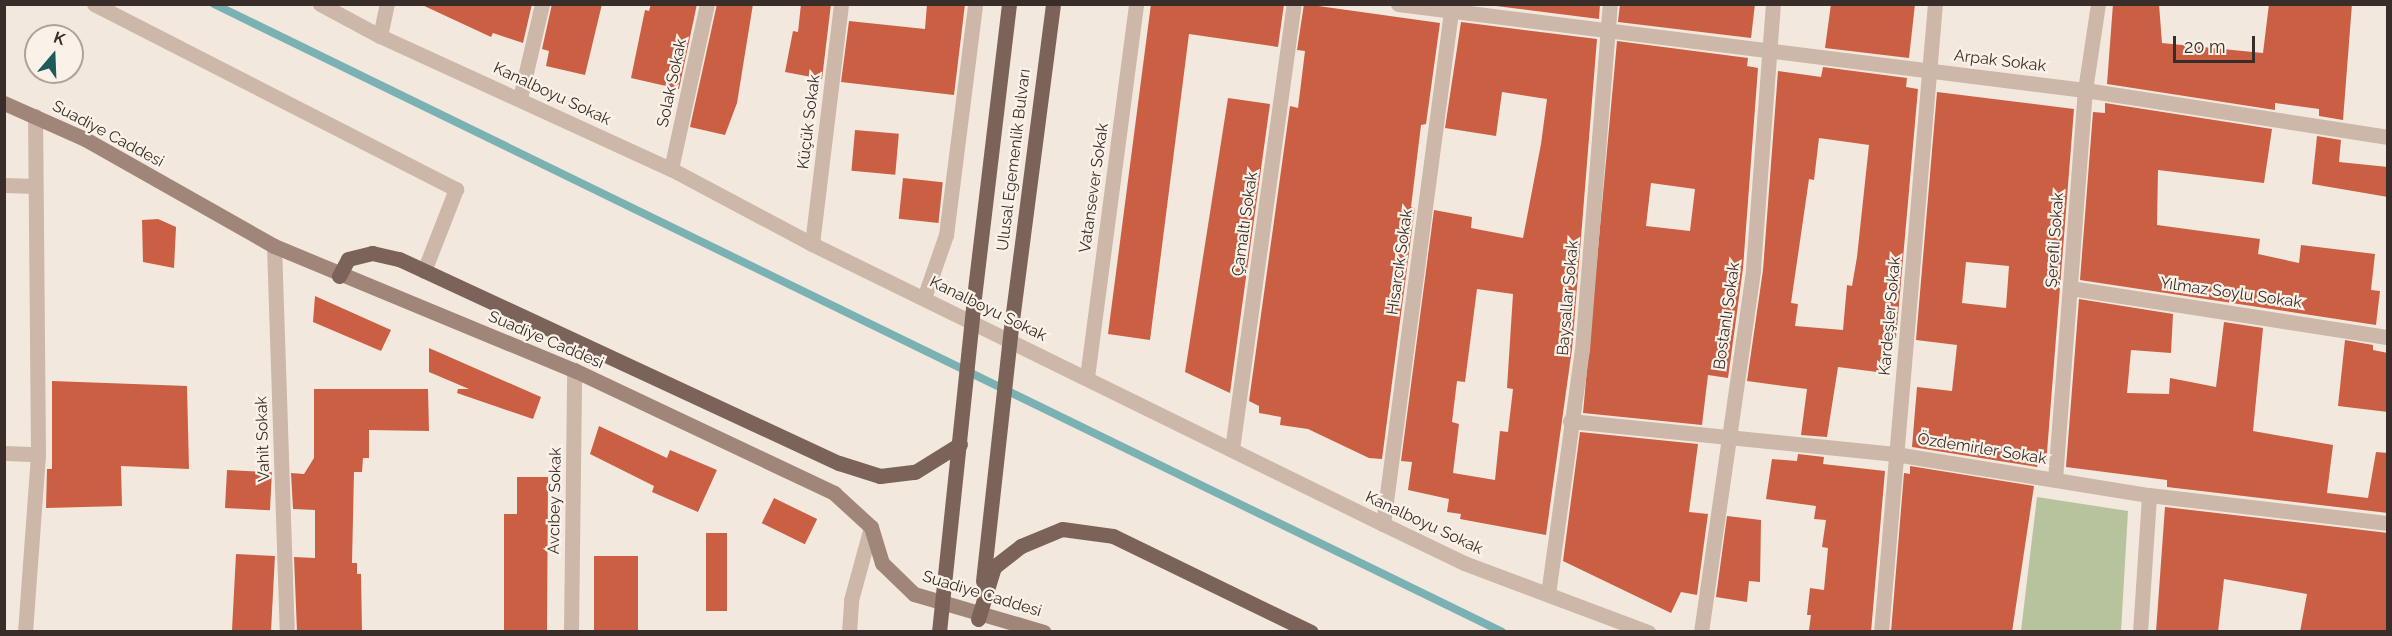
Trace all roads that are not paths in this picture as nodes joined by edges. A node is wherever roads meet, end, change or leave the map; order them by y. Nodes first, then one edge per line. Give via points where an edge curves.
1 (94, 4) edge
2 (320, 4) edge
3 (387, 4) edge
4 (542, 4) edge
5 (707, 4) edge
6 (841, 4) edge
7 (975, 4) edge
8 (1009, 4) edge
9 (1053, 4) edge
10 (1136, 4) edge
11 (1294, 4) edge
12 (1398, 4) edge
13 (1610, 4) edge
14 (1773, 4) edge
15 (1935, 4) edge
16 (2098, 4) edge
17 (1452, 9) edge
18 (1607, 28) junction
19 (380, 36) junction
20 (1767, 51) junction
21 (1930, 71) junction
22 (2085, 90) junction
23 (520, 98) junction
24 (4, 103) edge
25 (34, 116) junction
26 (2388, 137) edge
27 (671, 169) junction
28 (4, 185) edge
29 (35, 186) junction
30 (812, 244) junction
31 (274, 246) junction
32 (424, 271) junction
33 (339, 276) junction
34 (2070, 288) junction
35 (924, 298) junction
36 (2388, 337) edge
37 (574, 370) junction
38 (1087, 377) junction
39 (1570, 421) junction
40 (1729, 439) junction
41 (960, 444) junction
42 (1232, 449) junction
43 (4, 453) edge
44 (38, 454) junction
45 (1895, 454) junction
46 (2055, 479) junction
47 (2149, 495) junction
48 (2388, 523) edge
49 (1383, 524) junction
50 (871, 527) junction
51 (1548, 594) junction
52 (978, 625) edge
53 (25, 632) edge
54 (287, 632) edge
55 (571, 632) edge
56 (849, 632) edge
57 (939, 632) edge
58 (1044, 632) edge
59 (1311, 632) edge
60 (1648, 632) edge
61 (1701, 632) edge
62 (1881, 632) edge
63 (2140, 632) edge

1 - 32 street via 456,189
2 - 19 street, Kanalboyu Sokak
3 - 19 street
4 - 23 street
5 - 27 street, Solak Sokak
6 - 30 street, Küçük Sokak
7 - 35 street via 946,235
8 - 41 main road, Ulusal Egemenlik Bulvarı, bridge
9 - 52 main road, Ulusal Egemenlik Bulvarı, bridge
10 - 38 street, Vatansever Sokak
11 - 42 street, Çamaltı Sokak
12 - 17 street, Arpak Sokak
13 - 18 street, Baysallar Sokak
14 - 20 street, Bostanlı Sokak
15 - 21 street, Kardeşler Sokak
16 - 22 street, Şerefli Sokak
17 - 18 street, Arpak Sokak
17 - 49 street, Hisarcık Sokak
18 - 20 street, Arpak Sokak
18 - 39 street, Baysallar Sokak via 1582,350
19 - 23 street, Kanalboyu Sokak
20 - 21 street, Arpak Sokak
20 - 40 street, Bostanlı Sokak via 1753,269
21 - 22 street, Arpak Sokak
21 - 45 street, Kardeşler Sokak
22 - 26 street, Arpak Sokak
22 - 34 street, Şerefli Sokak
23 - 27 street, Kanalboyu Sokak
24 - 25 main road, Suadiye Caddesi
25 - 29 street
25 - 31 main road, Suadiye Caddesi via 85,139
27 - 30 street, Kanalboyu Sokak
28 - 29 street
29 - 44 street
30 - 35 street, Kanalboyu Sokak
31 - 33 main road, Suadiye Caddesi
31 - 54 street, Vahit Sokak
32 - 33 main road via 372,253 348,259
32 - 41 main road via 839,463 880,476 915,472
33 - 37 main road, Suadiye Caddesi
34 - 36 street, Yılmaz Soylu Sokak
34 - 46 street, Şerefli Sokak
35 - 38 street, Kanalboyu Sokak
37 - 50 main road, Suadiye Caddesi via 834,494
37 - 55 street, Avcıbey Sokak
38 - 42 street, Kanalboyu Sokak
39 - 40 street, Özdemirler Sokak
39 - 51 street, Baysallar Sokak
40 - 45 street, Özdemirler Sokak
40 - 61 street, Bostanlı Sokak
41 - 57 main road, Ulusal Egemenlik Bulvarı, bridge
42 - 49 street, Kanalboyu Sokak
43 - 44 street
44 - 53 street
45 - 46 street, Özdemirler Sokak
45 - 62 street, Kardeşler Sokak
46 - 47 street, Özdemirler Sokak
47 - 48 street, Özdemirler Sokak
47 - 63 street
49 - 51 street, Kanalboyu Sokak via 1464,562
50 - 56 street via 851,600
50 - 58 main road, Suadiye Caddesi via 882,562 914,594
51 - 60 street, Kanalboyu Sokak
52 - 59 main road, bridge via 994,567 1021,546 1062,529 1113,536

